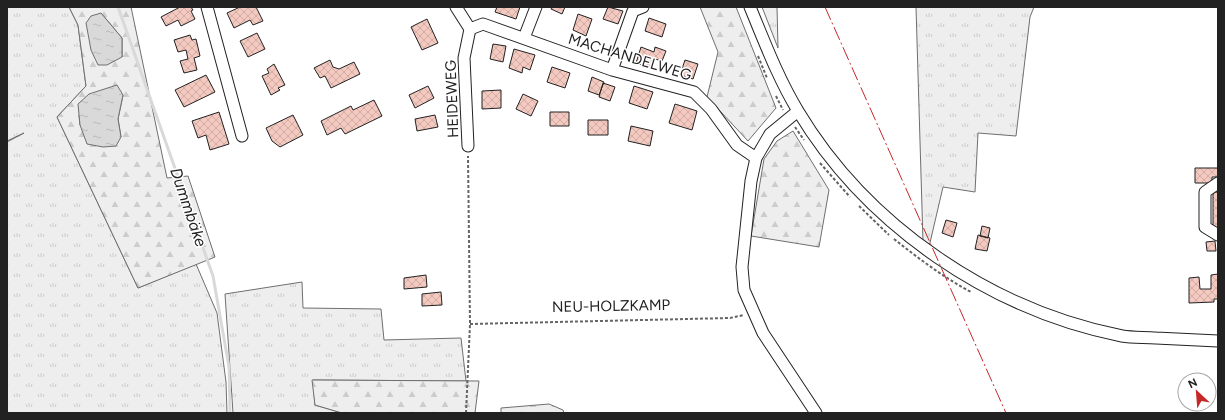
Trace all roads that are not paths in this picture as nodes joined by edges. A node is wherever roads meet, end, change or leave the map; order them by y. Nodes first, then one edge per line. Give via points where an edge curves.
1 (207, 7) edge
2 (456, 7) edge
3 (536, 7) edge
4 (750, 7) edge
5 (635, 8) edge
6 (470, 29) junction
7 (524, 38) junction
8 (612, 70) junction
9 (798, 112) junction
10 (242, 136) dead end
11 (468, 146) road end
12 (756, 158) junction
13 (1218, 183) edge
14 (1218, 235) edge
15 (1218, 341) edge
16 (816, 413) edge

1 - 10 street
2 - 6 street
3 - 7 street
4 - 9 street via 775,68
5 - 8 street
6 - 7 street, MACHANDELWEG via 483,24
6 - 11 street, HEIDEWEG via 464,58
7 - 8 street, MACHANDELWEG
8 - 12 street, MACHANDELWEG via 694,92 711,109 737,145
9 - 12 street via 770,134
9 - 15 street via 829,158 865,198 911,239 974,281 1047,315 1123,336
12 - 16 street via 751,181 742,267 744,290 763,333
13 - 14 street via 1205,192 1206,227

